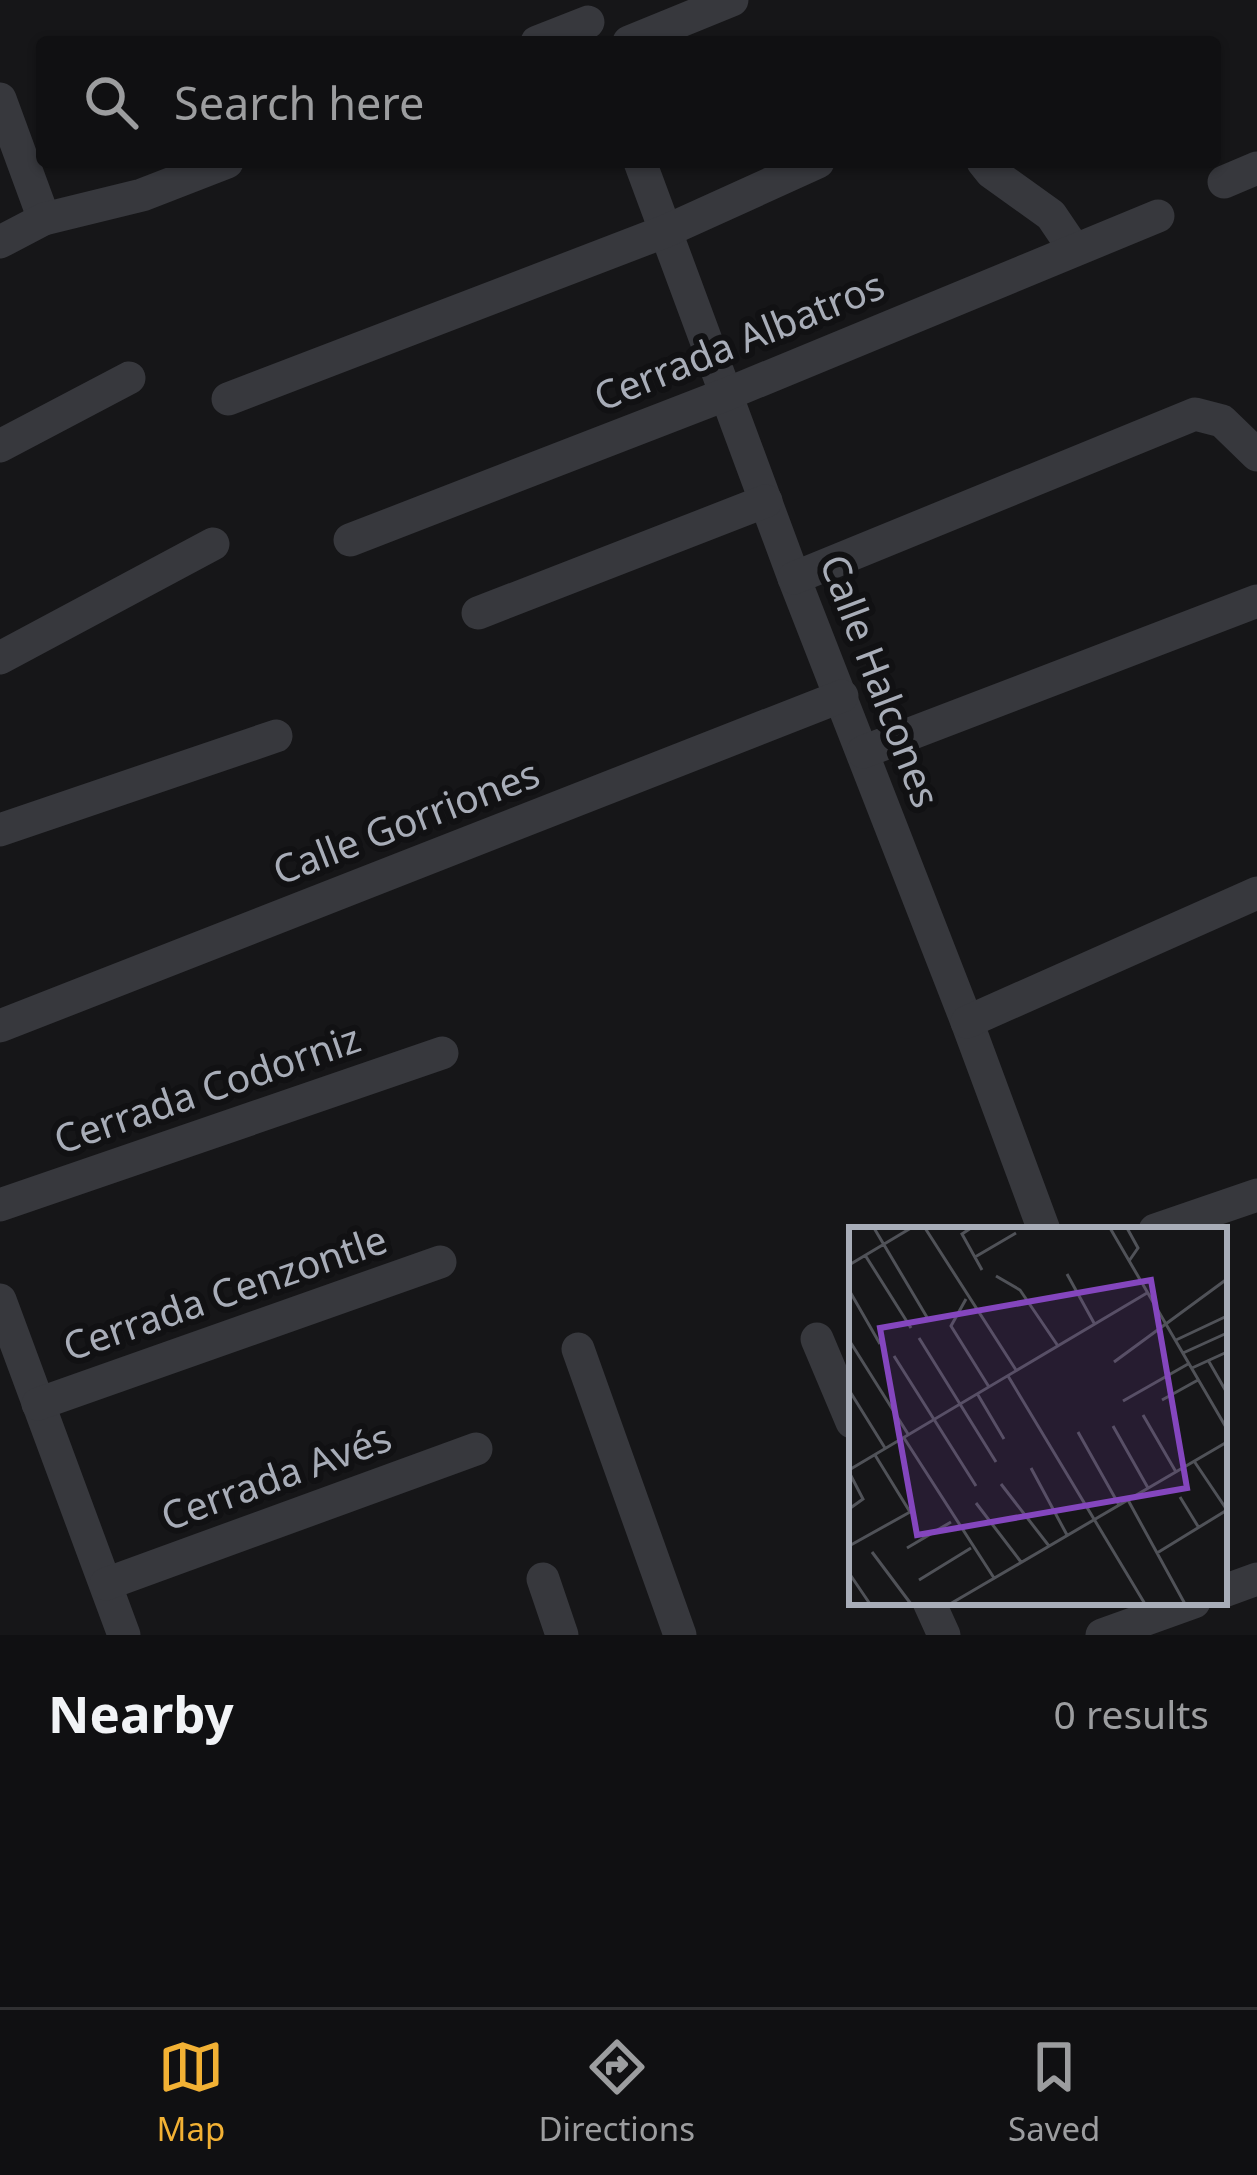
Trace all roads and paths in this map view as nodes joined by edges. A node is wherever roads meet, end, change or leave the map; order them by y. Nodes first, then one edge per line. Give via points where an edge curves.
1 (732, 0) edge
2 (588, 21) edge
3 (551, 36) edge
4 (644, 36) edge
5 (0, 99) edge
6 (211, 168) edge
7 (642, 168) edge
8 (805, 168) edge
9 (988, 168) edge
10 (1257, 168) edge
11 (1224, 182) dead end
12 (1158, 216) dead end
13 (44, 219) junction
14 (666, 231) junction
15 (0, 242) edge
16 (1074, 249) junction
17 (129, 378) dead end
18 (728, 394) junction
19 (228, 399) dead end
20 (0, 446) edge
21 (1257, 454) edge
22 (766, 501) junction
23 (350, 540) dead end
24 (214, 544) dead end
25 (794, 578) junction
26 (1257, 601) edge
27 (478, 613) dead end
28 (0, 658) edge
29 (842, 696) junction
30 (277, 736) dead end
31 (863, 752) junction
32 (0, 830) edge
33 (1257, 893) edge
34 (967, 1022) junction
35 (0, 1026) edge
36 (442, 1053) dead end
37 (1257, 1195) edge
38 (0, 1205) edge
39 (1043, 1227) edge
40 (1164, 1227) edge
41 (440, 1262) dead end
42 (0, 1300) edge
43 (817, 1339) dead end
44 (578, 1349) dead end
45 (38, 1404) junction
46 (849, 1415) edge
47 (476, 1449) dead end
48 (1257, 1579) edge
49 (543, 1580) dead end
50 (106, 1584) junction
51 (1227, 1590) edge
52 (930, 1605) edge
53 (1184, 1605) edge
54 (124, 1635) edge
55 (562, 1635) edge
56 (680, 1635) edge
57 (944, 1635) edge
58 (1102, 1635) edge

1 - 4 street
2 - 3 street
5 - 13 street
6 - 13 street
7 - 14 street, Calle Halcones
8 - 14 street
9 - 16 street via 1051,215
10 - 11 street
12 - 16 street, Cerrada Albatros
13 - 15 street
14 - 18 street, Calle Halcones
14 - 19 street
16 - 18 street, Cerrada Albatros
17 - 20 street
18 - 22 street, Calle Halcones
18 - 23 street, Cerrada Albatros
21 - 25 street via 1222,421 1195,414
22 - 25 street, Calle Halcones
22 - 27 street
24 - 28 street
25 - 29 street, Calle Halcones
26 - 31 street
29 - 31 street, Calle Halcones
29 - 35 street, Calle Gorriones
30 - 32 street
31 - 34 street, Calle Halcones
33 - 34 street
34 - 39 street, Calle Halcones
36 - 38 street, Cerrada Codorniz
37 - 40 street
41 - 45 street, Cerrada Cenzontle
42 - 45 street
43 - 46 street
44 - 56 street
45 - 50 street
47 - 50 street, Cerrada Avés
48 - 51 street
49 - 55 street
50 - 54 street
52 - 57 street
53 - 58 street

